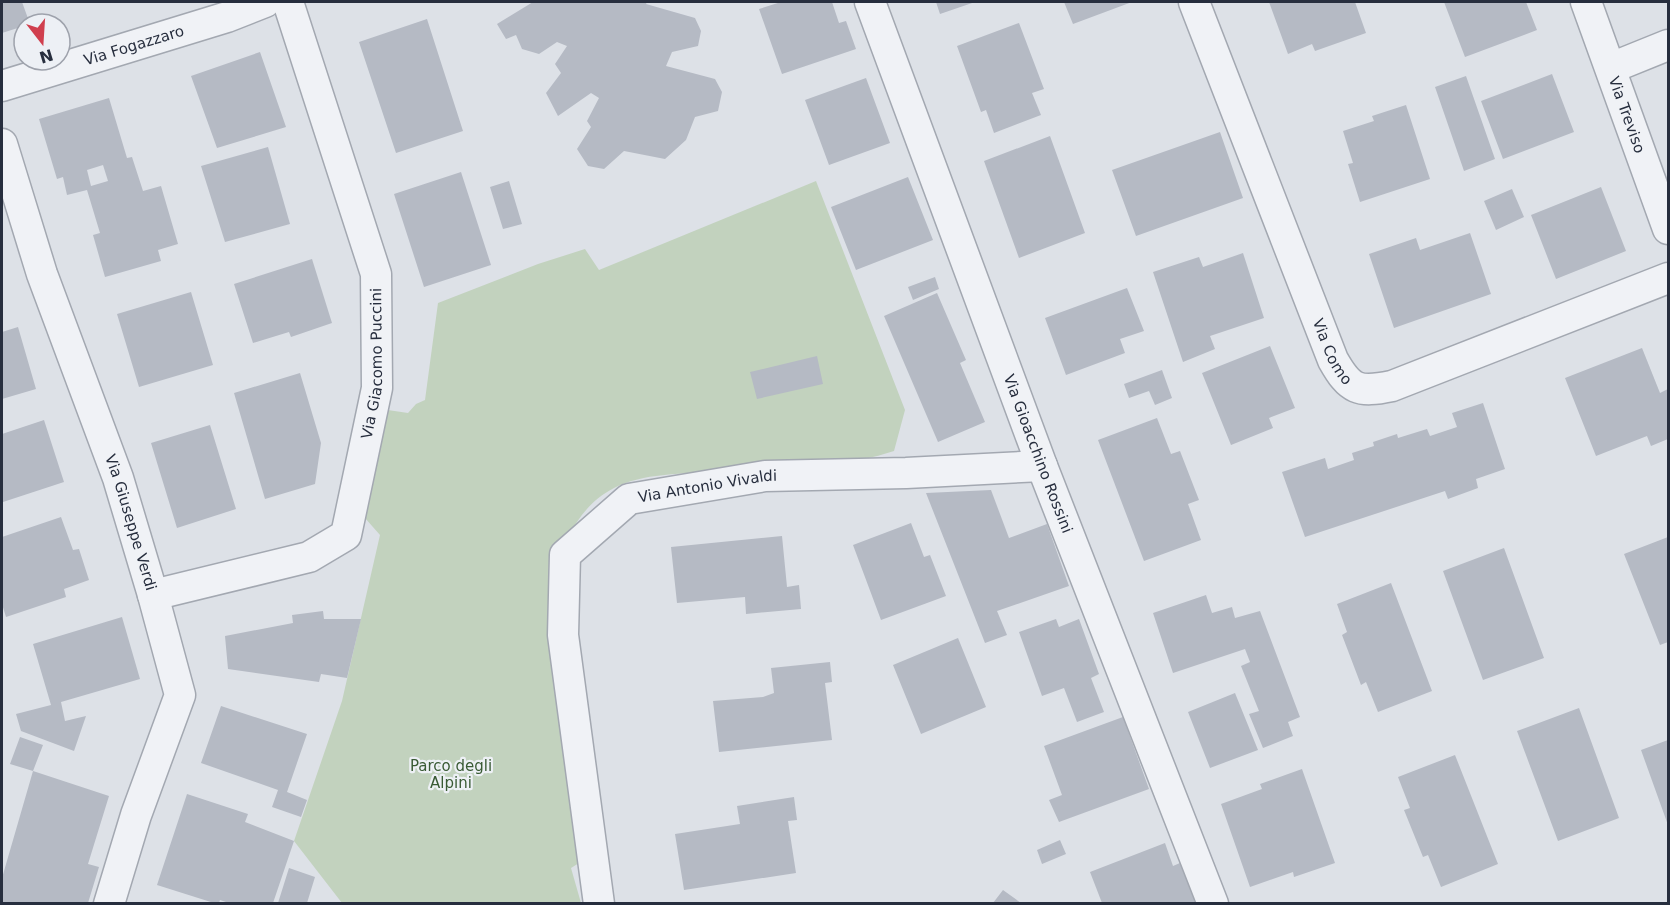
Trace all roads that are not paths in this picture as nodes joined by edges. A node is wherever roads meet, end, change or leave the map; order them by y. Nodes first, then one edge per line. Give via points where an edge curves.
1 (265, 2) edge
2 (288, 2) edge
3 (870, 2) edge
4 (1194, 2) edge
5 (1586, 2) edge
6 (1668, 45) edge
7 (1611, 68) junction
8 (2, 86) edge
9 (2, 144) edge
10 (1668, 229) edge
11 (1668, 278) edge
12 (1042, 466) junction
13 (153, 595) junction
14 (109, 903) edge
15 (599, 903) edge
16 (1213, 903) edge

1 - 8 street, Via Fogazzaro
2 - 13 street, Via Giacomo Puccini via 376,274 377,388 346,535 309,557
3 - 12 street, Via Gioacchino Rossini
4 - 11 street, Via Como via 1333,360 1345,380 1355,386 1371,390 1392,386
5 - 7 street, Via Treviso
6 - 7 street
7 - 10 street, Via Treviso
9 - 13 street, Via Giuseppe Verdi via 42,274 118,478
12 - 15 street, Via Antonio Vivaldi via 765,476 629,499 566,555 563,635
12 - 16 street, Via Gioacchino Rossini
13 - 14 street, Via Giuseppe Verdi via 180,695

